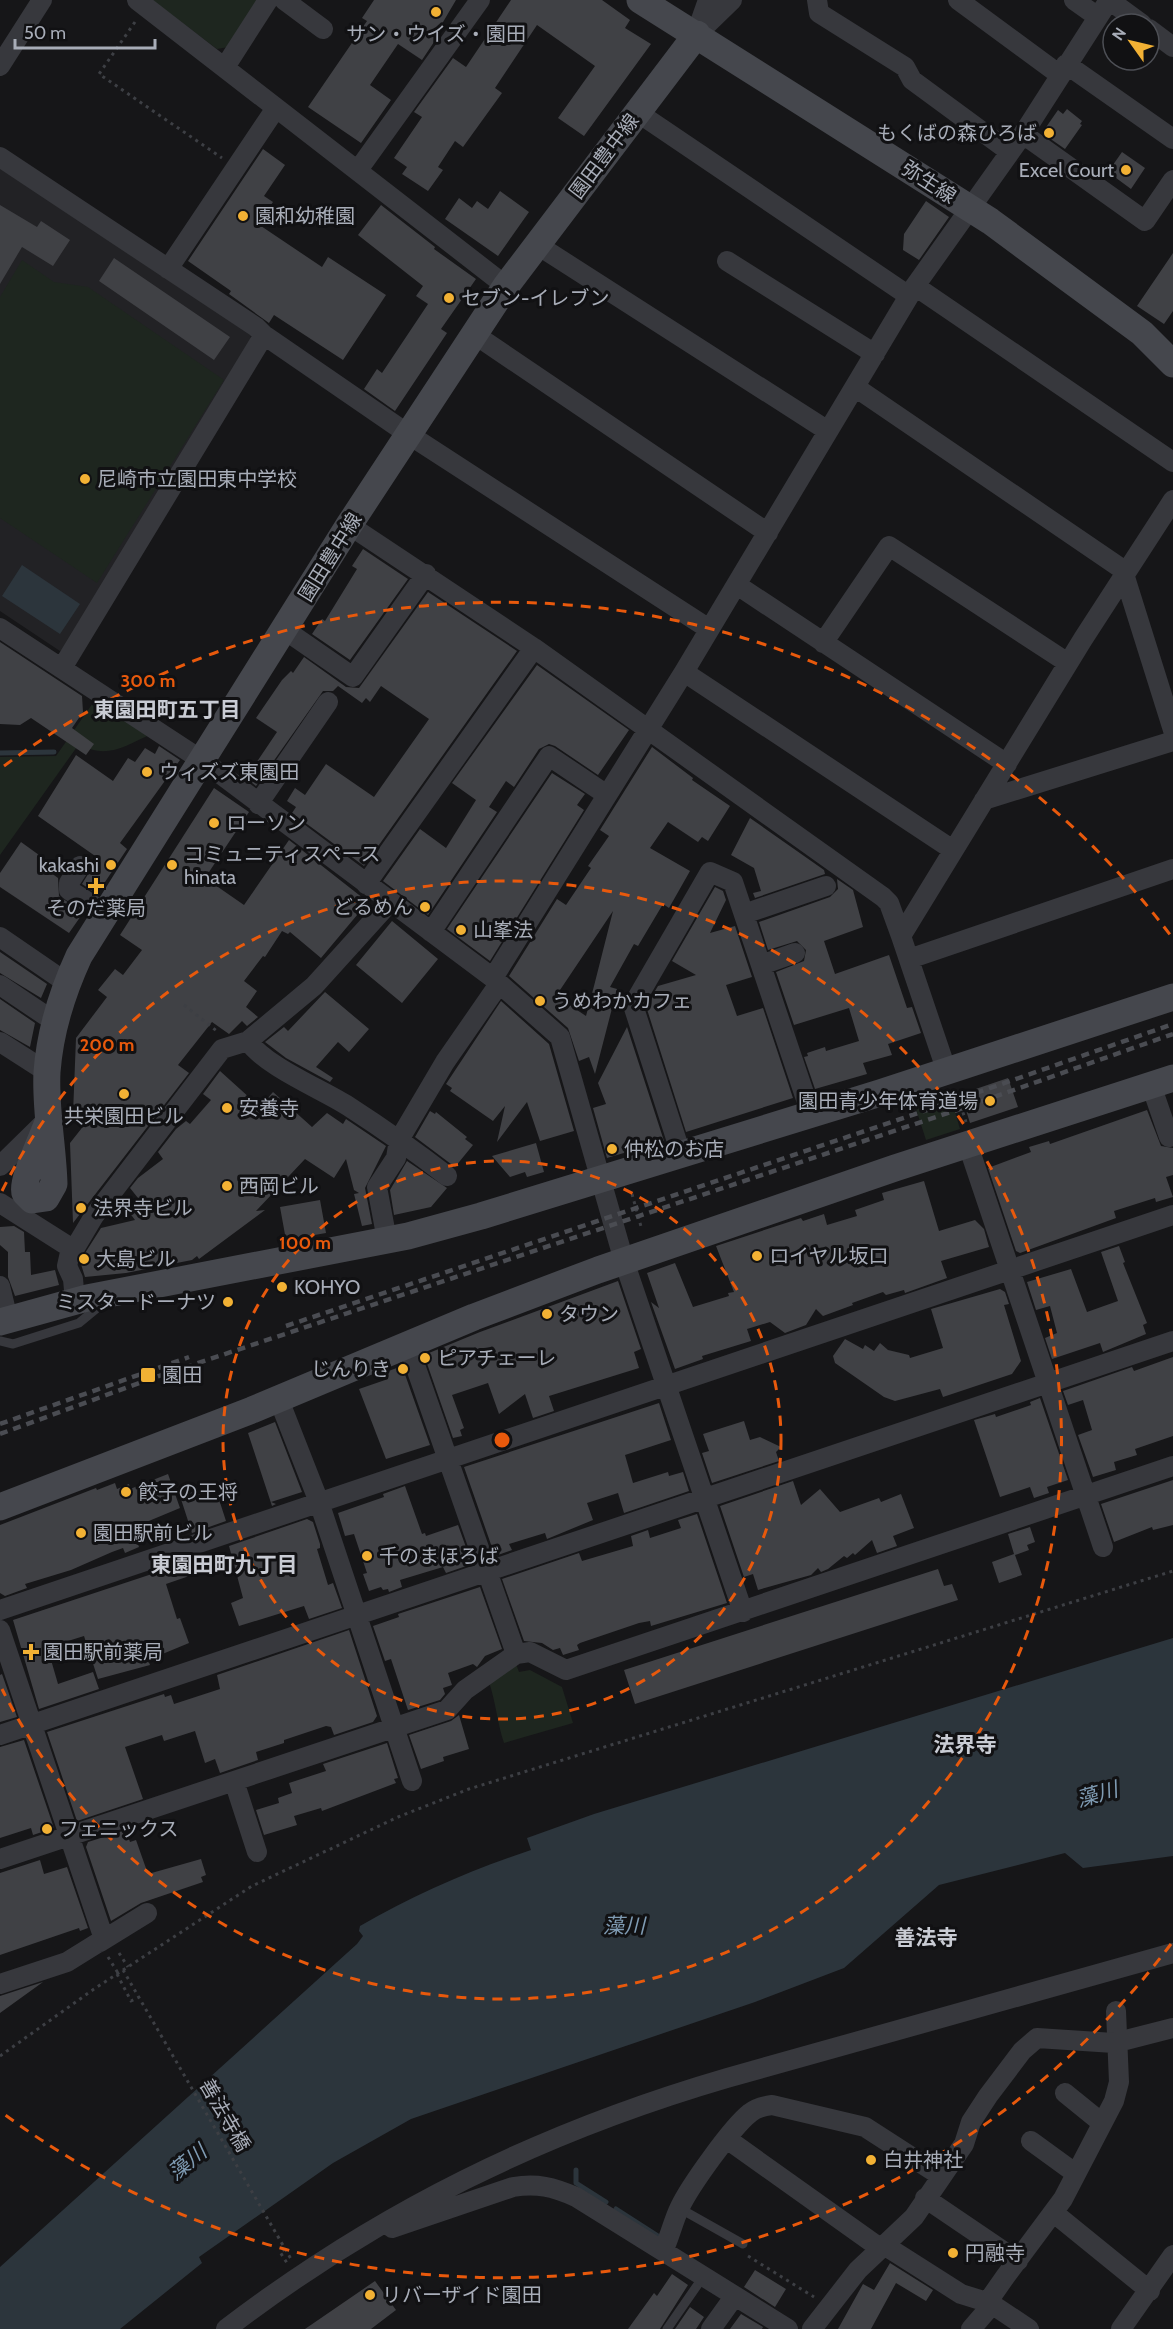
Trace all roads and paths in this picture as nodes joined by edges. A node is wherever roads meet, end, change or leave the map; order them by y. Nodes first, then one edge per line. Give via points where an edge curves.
1 (42, 0) edge
2 (268, 0) edge
3 (284, 0) edge
4 (480, 0) edge
5 (640, 0) edge
6 (708, 0) edge
7 (732, 0) edge
8 (817, 0) edge
9 (958, 0) edge
10 (1074, 0) edge
11 (141, 3) edge
12 (1101, 12) edge
13 (1101, 12) edge
14 (1126, 12) edge
15 (1098, 17) junction
16 (323, 29) dead end
17 (697, 34) junction
18 (0, 66) edge
19 (225, 67) junction
20 (1063, 69) junction
21 (276, 108) junction
22 (638, 112) junction
23 (1023, 134) junction
24 (1173, 139) edge
25 (1010, 152) junction
26 (0, 157) edge
27 (236, 168) junction
28 (358, 171) junction
29 (1173, 180) edge
30 (970, 208) junction
31 (537, 244) junction
32 (727, 261) dead end
33 (168, 269) junction
34 (506, 286) junction
35 (912, 291) junction
36 (474, 334) junction
37 (264, 335) junction
38 (875, 354) junction
39 (1173, 364) edge
40 (855, 387) junction
41 (828, 431) junction
42 (408, 434) junction
43 (1173, 462) edge
44 (1173, 500) edge
45 (349, 525) junction
46 (768, 533) junction
47 (1125, 573) junction
48 (426, 574) junction
49 (737, 585) junction
50 (0, 628) edge
51 (709, 629) junction
52 (285, 630) junction
53 (822, 643) junction
54 (534, 648) junction
55 (1068, 663) junction
56 (62, 668) junction
57 (684, 672) junction
58 (328, 702) dead end
59 (649, 728) junction
60 (1173, 730) edge
61 (1173, 741) edge
62 (203, 761) junction
63 (1007, 764) junction
64 (607, 795) junction
65 (984, 800) junction
66 (258, 804) junction
67 (953, 850) junction
68 (80, 866) dead end
69 (1173, 869) edge
70 (366, 884) junction
71 (826, 886) dead end
72 (390, 902) junction
73 (105, 914) junction
74 (744, 914) junction
75 (431, 932) junction
76 (901, 936) junction
77 (0, 937) edge
78 (795, 953) dead end
79 (909, 959) junction
80 (761, 965) junction
81 (496, 981) junction
82 (67, 983) junction
83 (0, 985) edge
84 (1173, 997) edge
85 (184, 1005) dead end
86 (55, 1022) junction
87 (0, 1042) edge
88 (242, 1043) junction
89 (47, 1072) junction
90 (950, 1078) junction
91 (1162, 1082) edge
92 (960, 1101) junction
93 (952, 1104) dead end
94 (811, 1114) junction
95 (49, 1119) joint
96 (1169, 1137) dead end
97 (969, 1138) junction
98 (399, 1140) junction
99 (681, 1154) junction
100 (0, 1166) edge
101 (447, 1176) dead end
102 (600, 1179) junction
103 (631, 1195) dead end
104 (0, 1203) edge
105 (1173, 1215) edge
106 (643, 1235) dead end
107 (387, 1240) junction
108 (72, 1253) junction
109 (624, 1261) junction
110 (1009, 1270) junction
111 (0, 1286) edge
112 (118, 1291) junction
113 (75, 1301) junction
114 (3, 1327) edge
115 (1173, 1341) edge
116 (408, 1345) junction
117 (1049, 1382) junction
118 (667, 1387) junction
119 (279, 1400) junction
120 (448, 1458) junction
121 (1173, 1466) edge
122 (1086, 1495) junction
123 (704, 1498) junction
124 (319, 1502) junction
125 (0, 1508) edge
126 (1103, 1546) dead end
127 (487, 1571) junction
128 (1173, 1571) edge
129 (0, 1610) edge
130 (743, 1612) junction
131 (356, 1616) junction
132 (0, 1630) edge
133 (516, 1654) junction
134 (30, 1724) junction
135 (394, 1727) junction
136 (0, 1735) edge
137 (234, 1781) junction
138 (412, 1781) dead end
139 (68, 1836) junction
140 (257, 1852) dead end
141 (0, 1859) edge
142 (147, 1913) dead end
143 (100, 1942) junction
144 (1173, 1953) edge
145 (123, 1970) junction
146 (117, 1974) junction
147 (0, 1984) edge
148 (139, 1997) junction
149 (1116, 2011) dead end
150 (1173, 2028) edge
151 (1117, 2042) junction
152 (0, 2056) edge
153 (1065, 2093) dead end
154 (1102, 2123) junction
155 (727, 2139) junction
156 (1031, 2141) dead end
157 (1075, 2173) junction
158 (941, 2176) junction
159 (925, 2198) junction
160 (679, 2208) junction
161 (1054, 2213) junction
162 (387, 2219) junction
163 (743, 2244) joint
164 (882, 2247) junction
165 (663, 2251) junction
166 (1173, 2254) edge
167 (1018, 2261) junction
168 (293, 2262) dead end
169 (703, 2277) junction
170 (1150, 2291) junction
171 (734, 2297) junction
172 (990, 2303) junction
173 (828, 2305) junction
174 (226, 2329) edge
175 (667, 2329) edge
176 (711, 2329) edge
177 (788, 2329) edge
178 (812, 2329) edge
179 (971, 2329) edge
180 (1029, 2329) edge
181 (1121, 2329) edge

1 - 18 street
2 - 19 street
3 - 16 street
4 - 28 street
5 - 17 street, 弥生線
6 - 17 street
7 - 17 street
8 - 25 street via 819,13 905,67 912,80
9 - 20 street
10 - 15 street
11 - 19 street
11 - 27 path via 99,74
12 - 14 street via 1109,0
13 - 15 street
15 - 20 street
17 - 22 street, 園田豊中線
17 - 30 street, 弥生線
19 - 21 street
20 - 23 street
20 - 24 street
21 - 27 street
21 - 28 street
22 - 31 street, 園田豊中線
22 - 35 street
23 - 25 street
23 - 29 street via 1144,221
25 - 30 street
26 - 33 street
27 - 33 street
28 - 34 street
30 - 35 street
30 - 39 street, 弥生線 via 1126,321
31 - 34 street, 園田豊中線
31 - 41 street
32 - 38 street
33 - 37 street
34 - 36 street, 園田豊中線
35 - 38 street
35 - 43 street
36 - 42 street, 園田豊中線
36 - 46 street
37 - 42 street
37 - 56 street
38 - 40 street
40 - 41 street
40 - 47 street
41 - 46 street
42 - 45 street, 園田豊中線
42 - 51 street
44 - 47 street
45 - 48 street
45 - 52 street, 園田豊中線
46 - 49 street
47 - 55 street
47 - 60 street
48 - 52 street via 353,677
48 - 54 street
49 - 51 street
49 - 53 street
50 - 56 street
51 - 57 street
52 - 62 street, 園田豊中線
53 - 55 street via 889,546
53 - 63 street
54 - 59 street
54 - 70 street
55 - 63 street
56 - 62 street
57 - 59 street
57 - 67 street
58 - 66 street
59 - 64 street
59 - 76 street via 883,897
61 - 65 street
62 - 66 street
62 - 73 street, 園田豊中線
63 - 65 street
64 - 75 street via 549,756
64 - 81 street
65 - 67 street
66 - 70 street
67 - 76 street
68 - 73 street via 69,890
69 - 79 street
70 - 72 street
71 - 74 street
72 - 75 street
72 - 88 street via 314,986
73 - 82 street, 園田豊中線
74 - 80 street
74 - 99 street via 733,882 710,872 633,1005
75 - 81 street
76 - 79 street
77 - 82 street
78 - 80 street
79 - 90 street
80 - 94 street
81 - 98 street
81 - 102 street via 560,1037
82 - 86 street, 園田豊中線
83 - 86 street
84 - 90 street
85 - 88 path
86 - 89 street, 園田豊中線
87 - 89 street
88 - 98 street
88 - 108 street via 222,1049 94,1216
89 - 95 street, 園田豊中線
90 - 92 path
90 - 94 street
91 - 96 street
91 - 97 street
92 - 93 path
92 - 97 path
94 - 99 street
95 - 100 street
97 - 109 street
97 - 110 street
98 - 101 street
98 - 107 street via 396,1158 377,1187
99 - 102 street
102 - 107 street
102 - 109 street
103 - 106 path
104 - 108 street via 71,1248
105 - 110 street
107 - 112 street
108 - 113 street via 66,1266
109 - 116 street
109 - 118 street
110 - 117 street
110 - 118 street
111 - 114 street
112 - 113 street
112 - 114 lane via 79,1323 13,1344
113 - 114 street
115 - 117 street
116 - 119 street
116 - 120 street
117 - 122 street
117 - 123 street
118 - 120 street
118 - 123 street
119 - 124 street
119 - 125 street
120 - 124 street
120 - 127 street
121 - 122 street
122 - 126 street
122 - 130 street
123 - 127 street
123 - 130 street
124 - 129 street
124 - 131 street
127 - 131 street
127 - 133 street
128 - 145 path via 460,1793 398,1817 252,1886
130 - 133 street via 566,1670 530,1652
131 - 134 street
131 - 135 street
132 - 134 street
133 - 135 street via 465,1690 447,1710
134 - 136 street
134 - 139 street
135 - 137 street
135 - 138 street
137 - 139 street
137 - 140 street
139 - 141 street
139 - 143 street via 104,1939
142 - 143 street
143 - 147 street via 67,1962
144 - 162 street via 655,2099 535,2146
145 - 146 path
145 - 148 path, 善法寺橋
146 - 148 path via 132,2001
146 - 152 path
148 - 168 path, 善法寺橋
149 - 151 street
150 - 151 street
151 - 154 street via 1119,2082
151 - 158 street via 1037,2038 1022,2051 988,2096 971,2122 964,2144
153 - 154 street
154 - 157 street
155 - 158 street via 749,2113 772,2104 865,2127
155 - 160 street
155 - 164 street
156 - 157 street
157 - 161 street
158 - 159 street
159 - 164 street via 914,2217
159 - 167 street
160 - 163 lane
160 - 165 street
161 - 167 street
161 - 170 street
162 - 165 street via 392,2228 495,2192 541,2184 576,2197
162 - 174 street via 295,2278
163 - 173 path via 747,2256
164 - 172 street via 961,2294
164 - 173 street
165 - 169 street
166 - 170 street
167 - 172 street
169 - 171 street
169 - 175 lane
170 - 181 street
171 - 176 street
171 - 177 street
172 - 179 street
172 - 180 street
173 - 178 street

